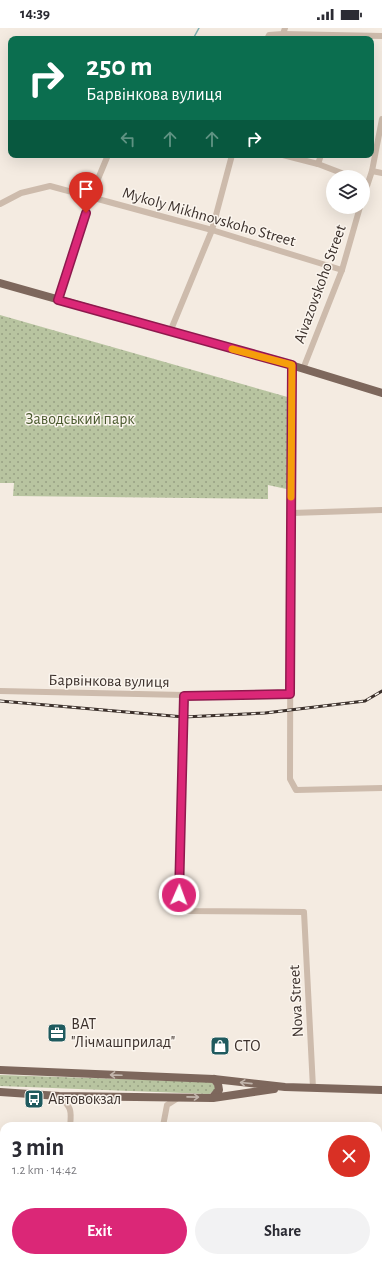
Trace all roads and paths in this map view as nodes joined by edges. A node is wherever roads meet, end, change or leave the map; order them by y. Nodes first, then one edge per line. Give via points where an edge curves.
1 (284, 31) edge
2 (268, 36) edge
3 (319, 36) edge
4 (382, 119) edge
5 (107, 158) edge
6 (231, 158) edge
7 (295, 158) edge
8 (319, 158) edge
9 (318, 164) junction
10 (334, 170) edge
11 (372, 171) junction
12 (382, 173) edge
13 (370, 174) edge
14 (90, 198) junction
15 (0, 204) edge
16 (358, 214) edge
17 (212, 230) junction
18 (342, 270) junction
19 (0, 283) edge
20 (58, 300) junction
21 (170, 332) junction
22 (292, 365) junction
23 (303, 369) junction
24 (382, 393) edge
25 (382, 510) edge
26 (292, 514) junction
27 (0, 692) edge
28 (290, 694) junction
29 (184, 696) junction
30 (382, 788) edge
31 (0, 1070) edge
32 (214, 1079) junction
33 (285, 1087) junction
34 (313, 1088) junction
35 (382, 1090) edge
36 (0, 1092) edge
37 (59, 1096) junction
38 (179, 1097) junction
39 (212, 1098) junction
40 (71, 1122) edge
41 (164, 1122) edge

1 - 2 street
1 - 3 street
4 - 11 street
5 - 14 street
6 - 17 street
7 - 9 street
8 - 9 street
9 - 10 street
11 - 12 street
11 - 13 street
14 - 15 street, Mykoly Mikhnovskoho Street via 50,186 21,193
14 - 17 street, Mykoly Mikhnovskoho Street via 118,203
14 - 20 street
16 - 18 street, Aivazovskoho Street
17 - 18 street, Mykoly Mikhnovskoho Street
17 - 21 street
18 - 23 street, Aivazovskoho Street
19 - 20 main road
20 - 21 main road
21 - 22 main road
22 - 23 main road
22 - 26 street
23 - 24 main road
25 - 26 street
26 - 28 street
27 - 29 street, Барвінкова вулиця
28 - 29 street, Барвінкова вулиця
28 - 30 street via 290,779 296,790
29 - 34 street, Nova Street via 180,907 185,911 304,912
32 -> 31 main road
33 -> 32 main road
32 - 39 main road via 219,1090
33 - 34 main road
33 - 39 main road
34 - 35 main road
36 - 37 main road
37 - 38 main road
37 - 40 street via 72,1111
38 -> 39 main road
38 - 41 street via 167,1106

